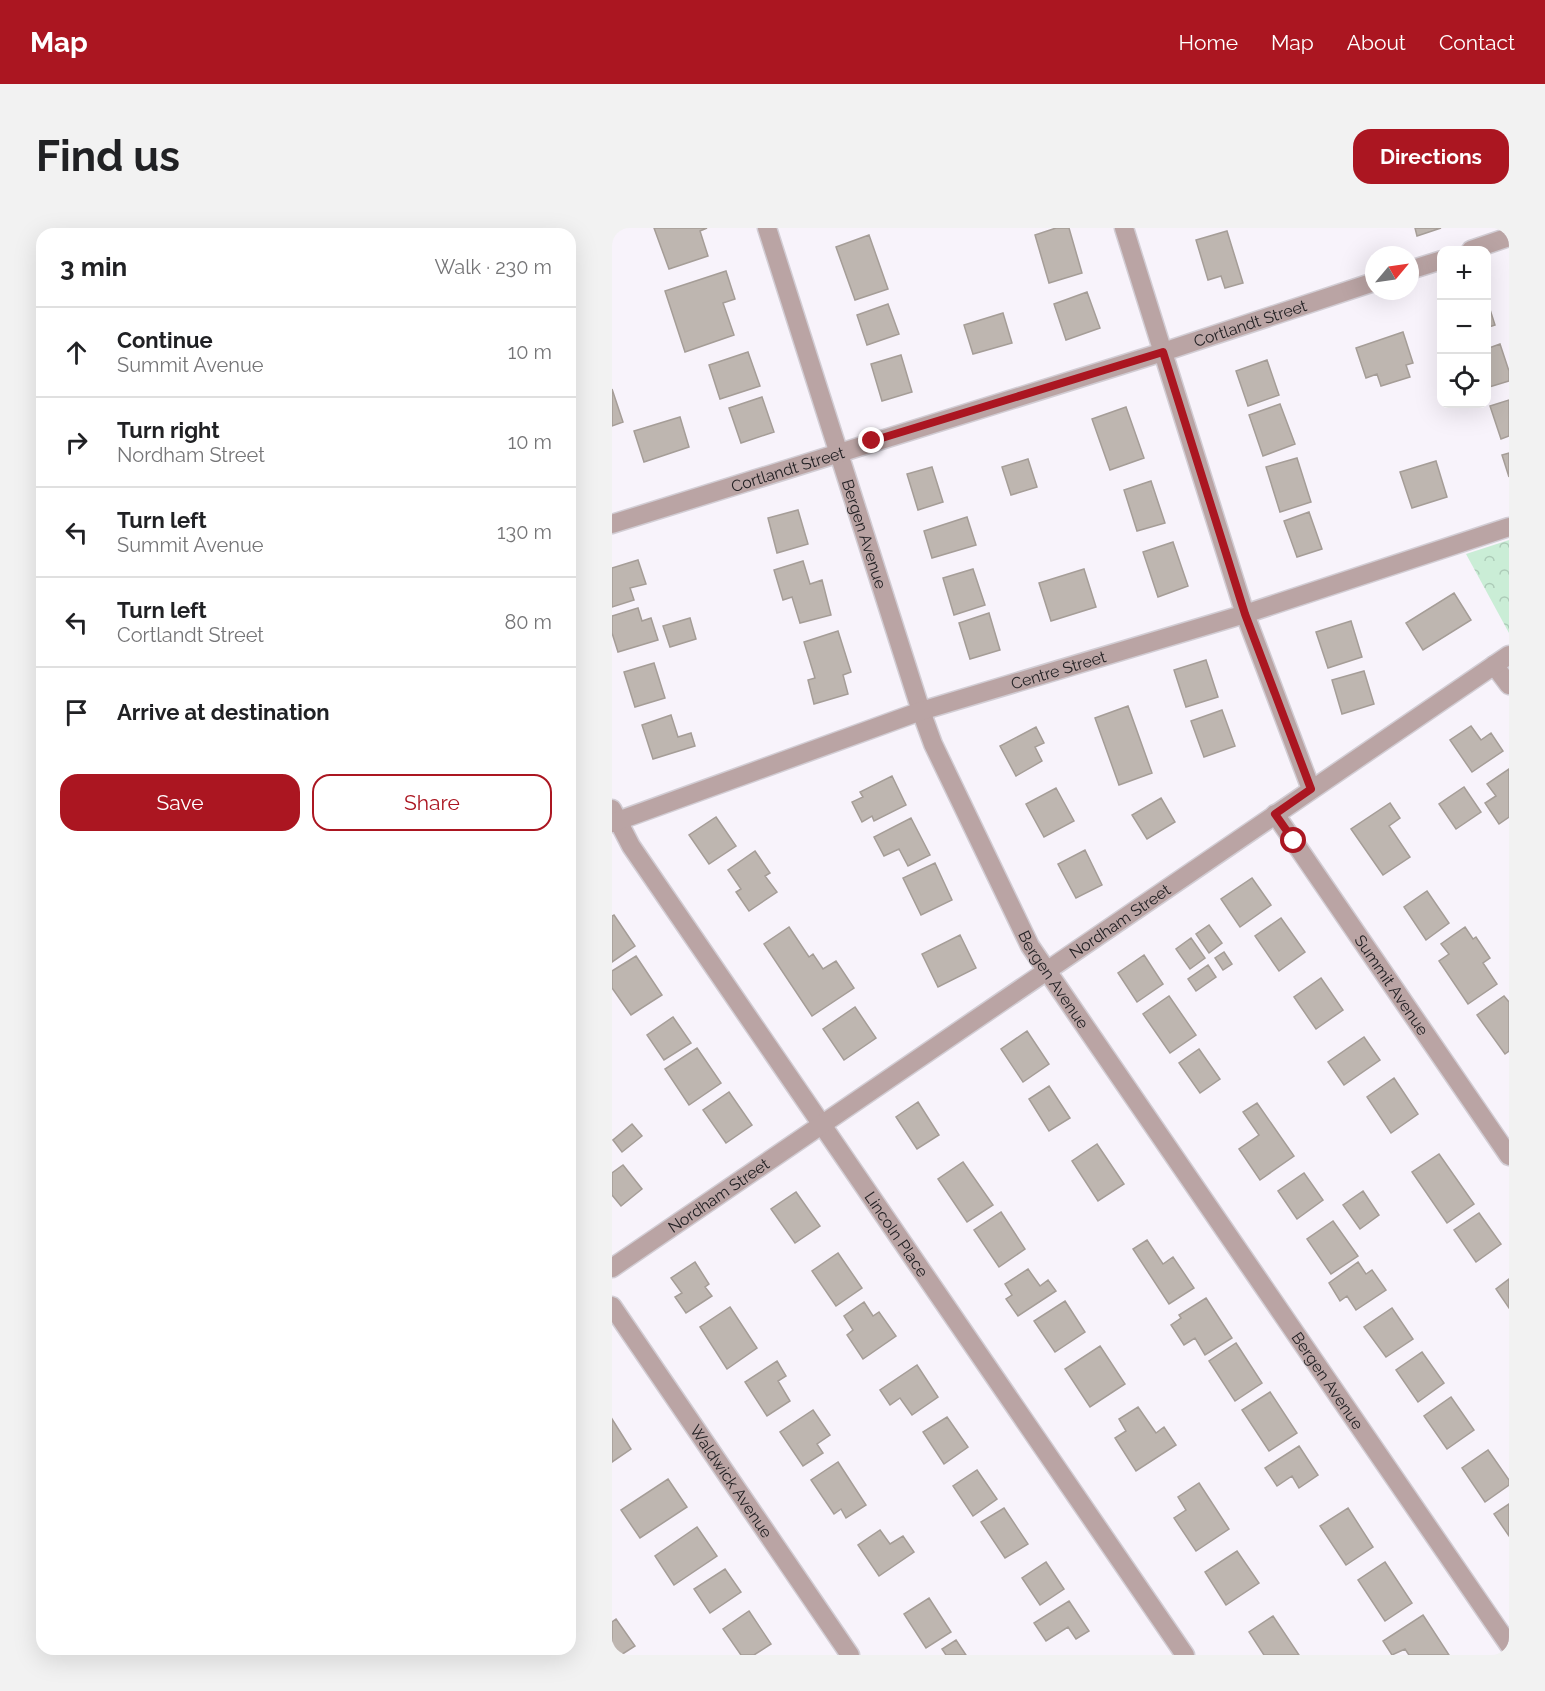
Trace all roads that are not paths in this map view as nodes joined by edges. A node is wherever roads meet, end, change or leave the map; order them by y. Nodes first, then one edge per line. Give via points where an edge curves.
1 (767, 228) edge
2 (1124, 228) edge
3 (1509, 237) edge
4 (1483, 246) edge
5 (1437, 262) edge
6 (1419, 267) edge
7 (1365, 285) edge
8 (1163, 352) junction
9 (837, 453) junction
10 (612, 524) edge
11 (1509, 527) edge
12 (1245, 614) junction
13 (1502, 660) edge
14 (1509, 685) edge
15 (921, 711) junction
16 (1311, 789) junction
17 (1275, 814) junction
18 (614, 818) edge
19 (1047, 970) junction
20 (823, 1124) junction
21 (1509, 1156) edge
22 (612, 1268) edge
23 (612, 1306) edge
24 (1509, 1645) edge
25 (850, 1655) edge
26 (1185, 1655) edge

1 - 9 street, Bergen Avenue
2 - 8 street
3 - 4 street
5 - 6 street
7 - 8 street, Cortlandt Street
8 - 9 street, Cortlandt Street
8 - 12 street
9 - 10 street, Cortlandt Street
9 - 15 street, Bergen Avenue
11 - 12 street, Centre Street
12 - 15 street, Centre Street
12 - 16 street
13 - 14 street
13 - 16 street, Nordham Street
15 - 18 street, Centre Street
15 - 19 street, Bergen Avenue via 1030,946
16 - 17 street, Nordham Street
17 - 19 street, Nordham Street
17 - 21 street, Summit Avenue
18 - 20 street, Lincoln Place
19 - 20 street, Nordham Street
19 - 24 street, Bergen Avenue
20 - 22 street, Nordham Street
20 - 26 street, Lincoln Place
23 - 25 street, Waldwick Avenue

